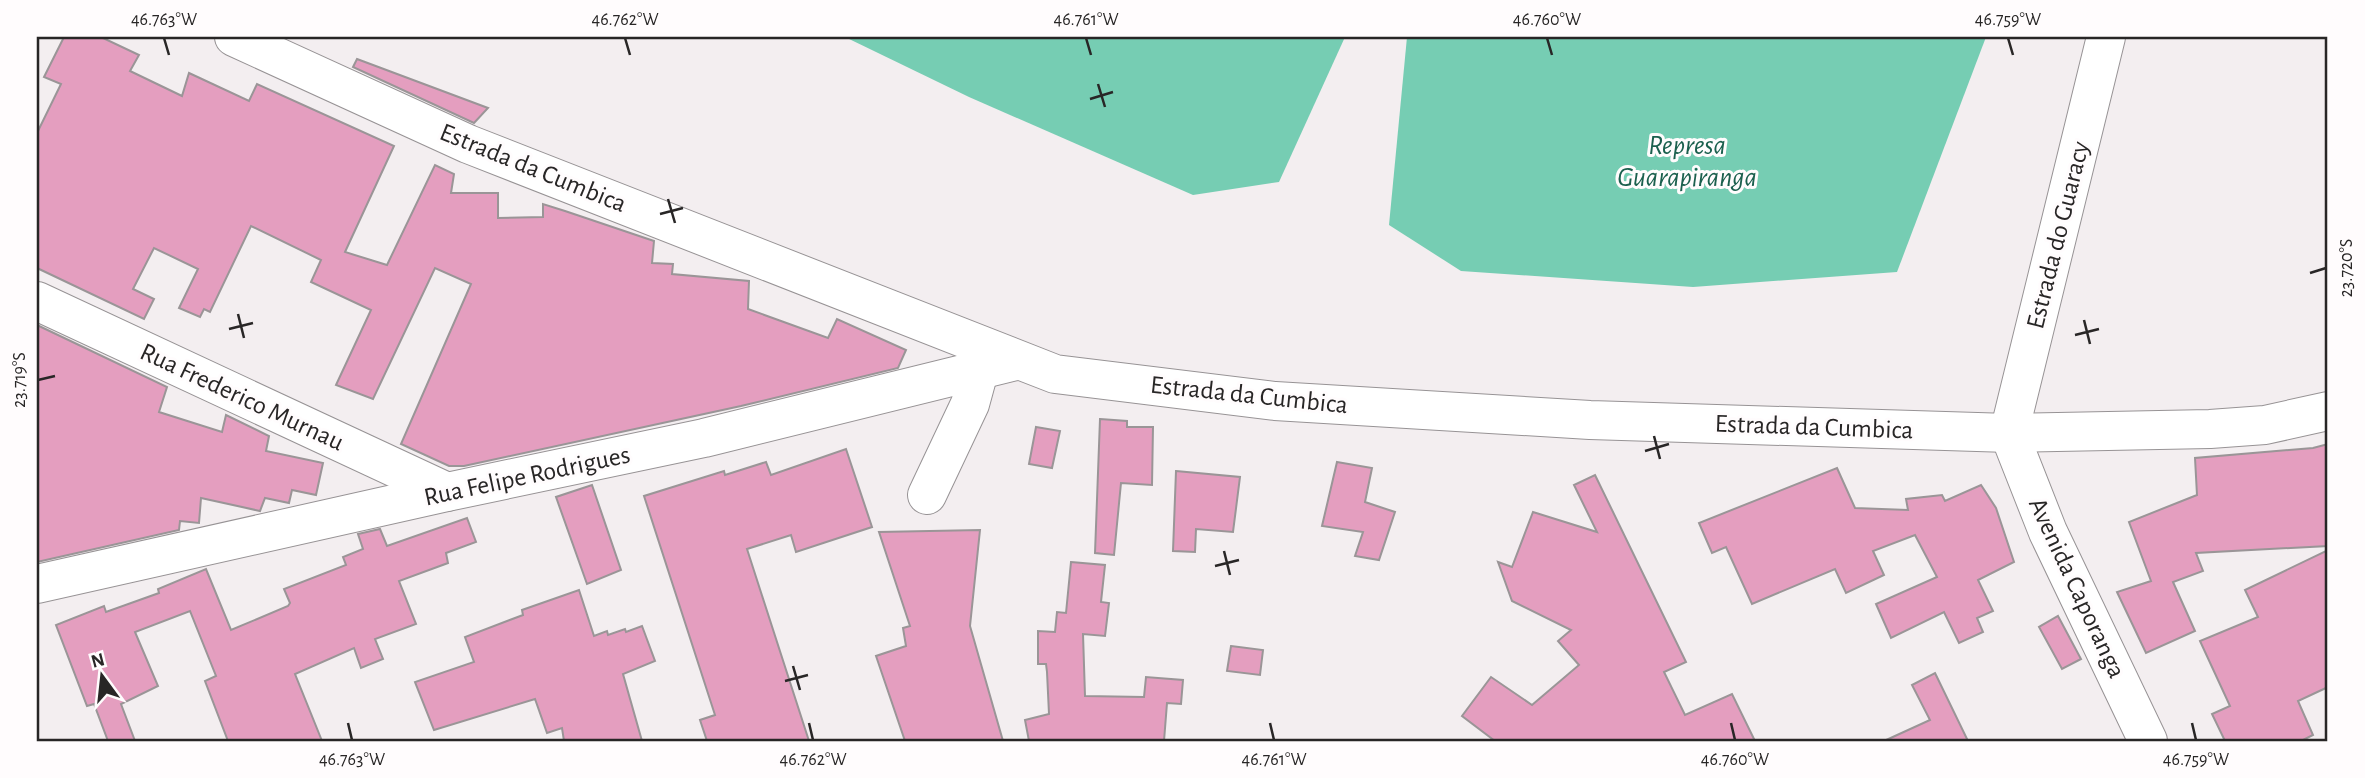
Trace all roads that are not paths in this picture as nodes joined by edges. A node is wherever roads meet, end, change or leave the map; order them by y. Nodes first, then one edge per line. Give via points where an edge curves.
1 (234, 37) edge
2 (2106, 37) edge
3 (37, 301) edge
4 (1016, 361) junction
5 (978, 371) junction
6 (2328, 411) edge
7 (2009, 433) junction
8 (447, 492) junction
9 (928, 495) dead end
10 (37, 584) edge
11 (2148, 741) edge

1 - 4 street, Estrada da Cumbica via 468,144
2 - 7 street, Estrada do Guaracy
3 - 8 street, Rua Frederico Murnau
4 - 5 street, Rua Felipe Rodrigues
4 - 7 street, Estrada da Cumbica via 1055,374 1275,401 1590,421
5 - 8 street, Rua Felipe Rodrigues via 704,439
5 - 9 street via 970,404
6 - 7 street, Estrada da Cumbica via 2265,425 2210,429
7 - 11 street, Avenida Caporanga via 2048,532
8 - 10 street, Rua Felipe Rodrigues

